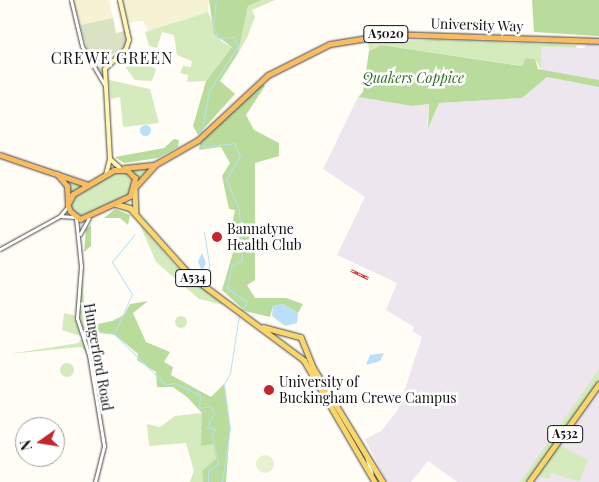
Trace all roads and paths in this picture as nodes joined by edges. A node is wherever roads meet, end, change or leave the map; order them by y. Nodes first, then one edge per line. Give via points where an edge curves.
1 (72, 0) edge
2 (120, 0) edge
3 (599, 41) edge
4 (104, 84) junction
5 (0, 156) edge
6 (110, 159) junction
7 (156, 164) junction
8 (121, 168) junction
9 (57, 174) junction
10 (105, 175) junction
11 (88, 185) junction
12 (136, 187) junction
13 (116, 204) junction
14 (68, 205) junction
15 (60, 216) junction
16 (137, 217) junction
17 (75, 218) junction
18 (89, 218) junction
19 (80, 234) junction
20 (0, 249) edge
21 (263, 327) junction
22 (290, 334) junction
23 (284, 345) junction
24 (303, 345) junction
25 (294, 353) junction
26 (599, 384) edge
27 (355, 450) junction
28 (365, 450) junction
29 (95, 482) edge
30 (375, 482) edge
31 (383, 482) edge
32 (529, 482) edge

1 - 4 street via 82,46
2 - 4 main road via 128,45 107,64
3 - 7 highway, University Way / A5020 via 407,34 350,39 308,52 276,69 198,140
4 - 6 main road
5 - 9 highway
6 - 8 main road
6 - 10 main road
7 - 8 highway, University Way / A5020
7 - 12 highway, University Way / A5020
8 - 10 highway, University Way
8 - 12 highway via 132,174
9 - 11 highway
9 - 14 highway via 67,186
10 - 11 highway, University Way
11 - 14 highway, University Way
12 - 13 highway, University Way
12 - 16 main road
13 - 16 main road, A534 via 125,204
13 - 18 highway, University Way
14 - 15 street
14 - 17 highway
15 - 17 street
15 - 20 street
16 - 21 main road, A534 via 176,263
17 - 18 highway
17 - 19 street, Hungerford Road
18 - 19 street, Hungerford Road
19 - 29 street, Hungerford Road via 76,305 104,446
21 - 22 main road, A534
21 - 23 main road, A534
22 - 23 main road
22 - 24 main road, A534 via 300,335
23 - 25 main road, A534
24 - 25 main road
24 - 28 main road, A534
25 - 27 main road, A534 via 306,363
26 - 32 main road, A532
27 - 28 street
27 - 30 main road, A534
28 - 30 street
28 - 31 main road, A534

